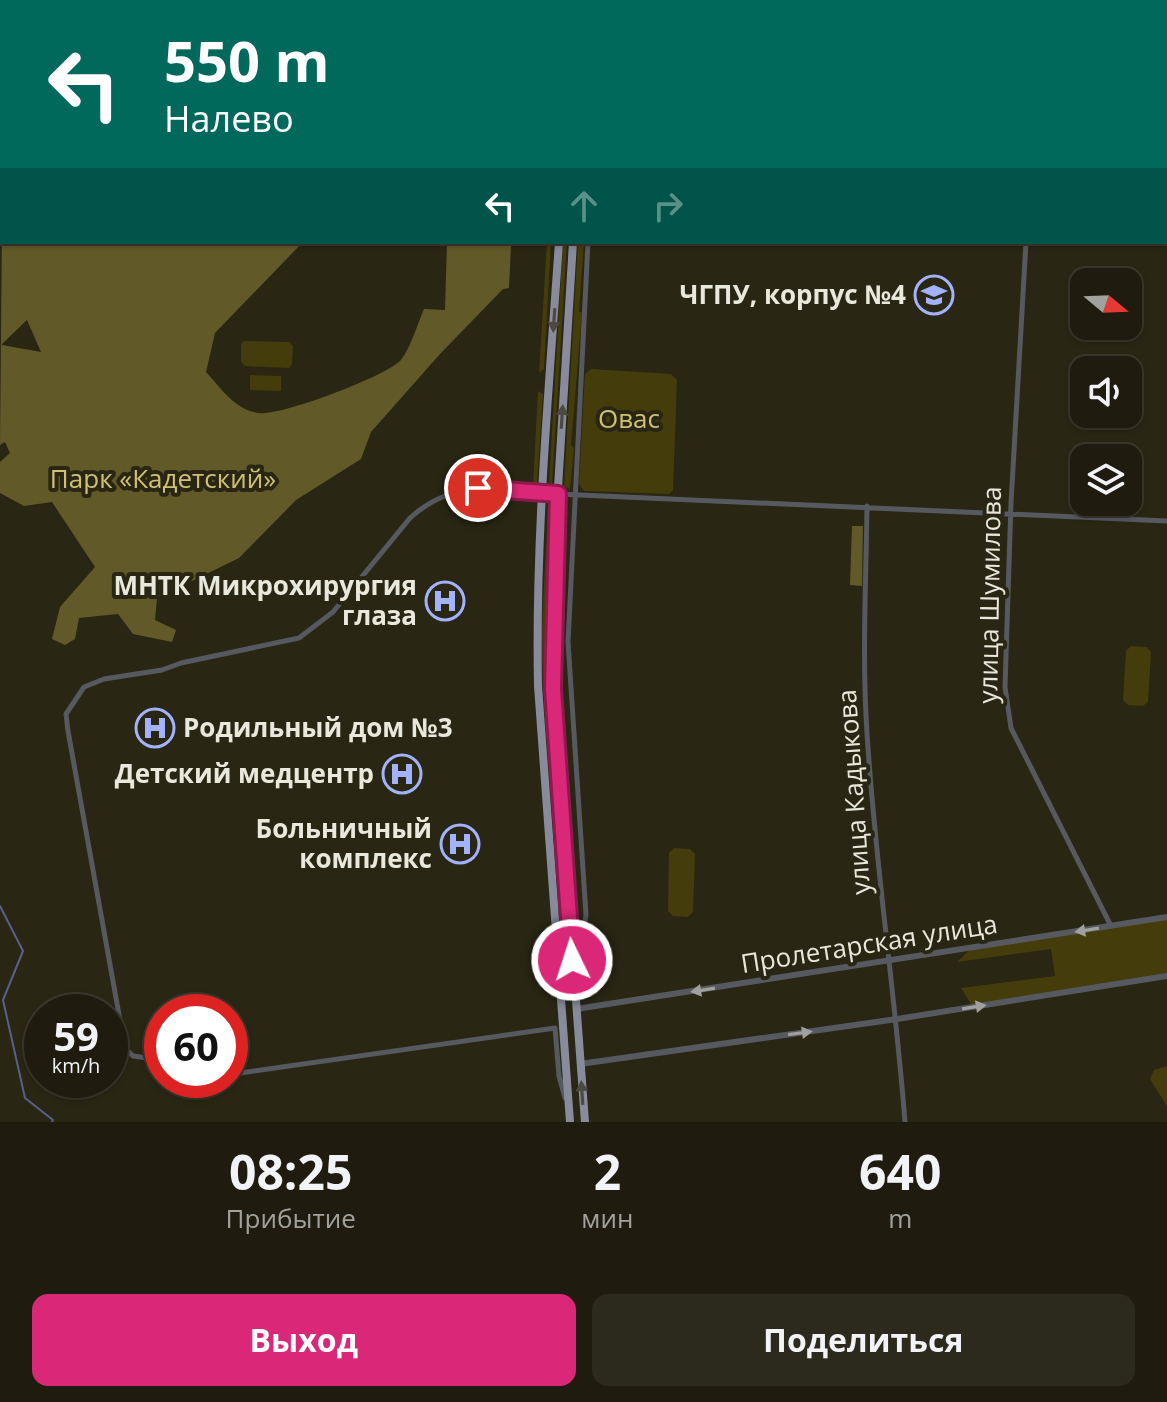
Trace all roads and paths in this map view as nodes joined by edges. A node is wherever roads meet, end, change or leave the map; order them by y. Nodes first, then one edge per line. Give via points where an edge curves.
1 (559, 244) edge
2 (573, 244) edge
3 (588, 244) edge
4 (1026, 244) edge
5 (543, 494) junction
6 (558, 494) junction
7 (574, 495) junction
8 (867, 506) junction
9 (1011, 513) junction
10 (1167, 521) edge
11 (556, 746) junction
12 (542, 747) junction
13 (562, 826) junction
14 (548, 827) junction
15 (1167, 917) edge
16 (1111, 926) junction
17 (571, 939) junction
18 (557, 940) junction
19 (572, 960) junction
20 (890, 960) junction
21 (1167, 976) edge
22 (576, 1009) junction
23 (562, 1015) junction
24 (897, 1019) junction
25 (555, 1028) junction
26 (144, 1058) edge
27 (566, 1060) junction
28 (580, 1064) junction
29 (248, 1071) edge
30 (570, 1118) edge
31 (585, 1122) edge
32 (905, 1122) edge

1 -> 5 main road
6 -> 2 main road
3 - 7 street
4 - 9 street, улица Шумилова
5 - 6 main road
5 - 12 main road via 537,646
5 - 26 street via 478,488 436,499 410,518 333,612 299,638 104,679 79,691 66,714 125,1048
6 - 7 street
6 - 11 main road via 552,650
7 - 8 street
7 - 19 street via 569,678 586,915
8 - 9 street
8 - 20 street, улица Кадыкова via 865,701
9 - 10 street
9 - 16 street, улица Шумилова via 1008,716
11 - 12 main road
11 - 13 main road
12 - 14 main road
13 - 14 main road
13 - 17 main road
14 - 18 main road
15 - 16 street, Пролетарская улица
16 -> 20 street, Пролетарская улица
17 - 18 main road
17 - 19 main road
18 - 23 main road
19 - 22 main road
20 -> 22 street, Пролетарская улица
20 - 24 street, улица Кадыкова
24 -> 21 street
22 - 23 main road
22 - 28 main road
23 - 25 street
23 - 27 main road
28 -> 24 street
24 - 32 street, улица Кадыкова
25 - 29 street
25 - 30 street
27 - 28 main road
27 - 30 main road
31 -> 28 main road

